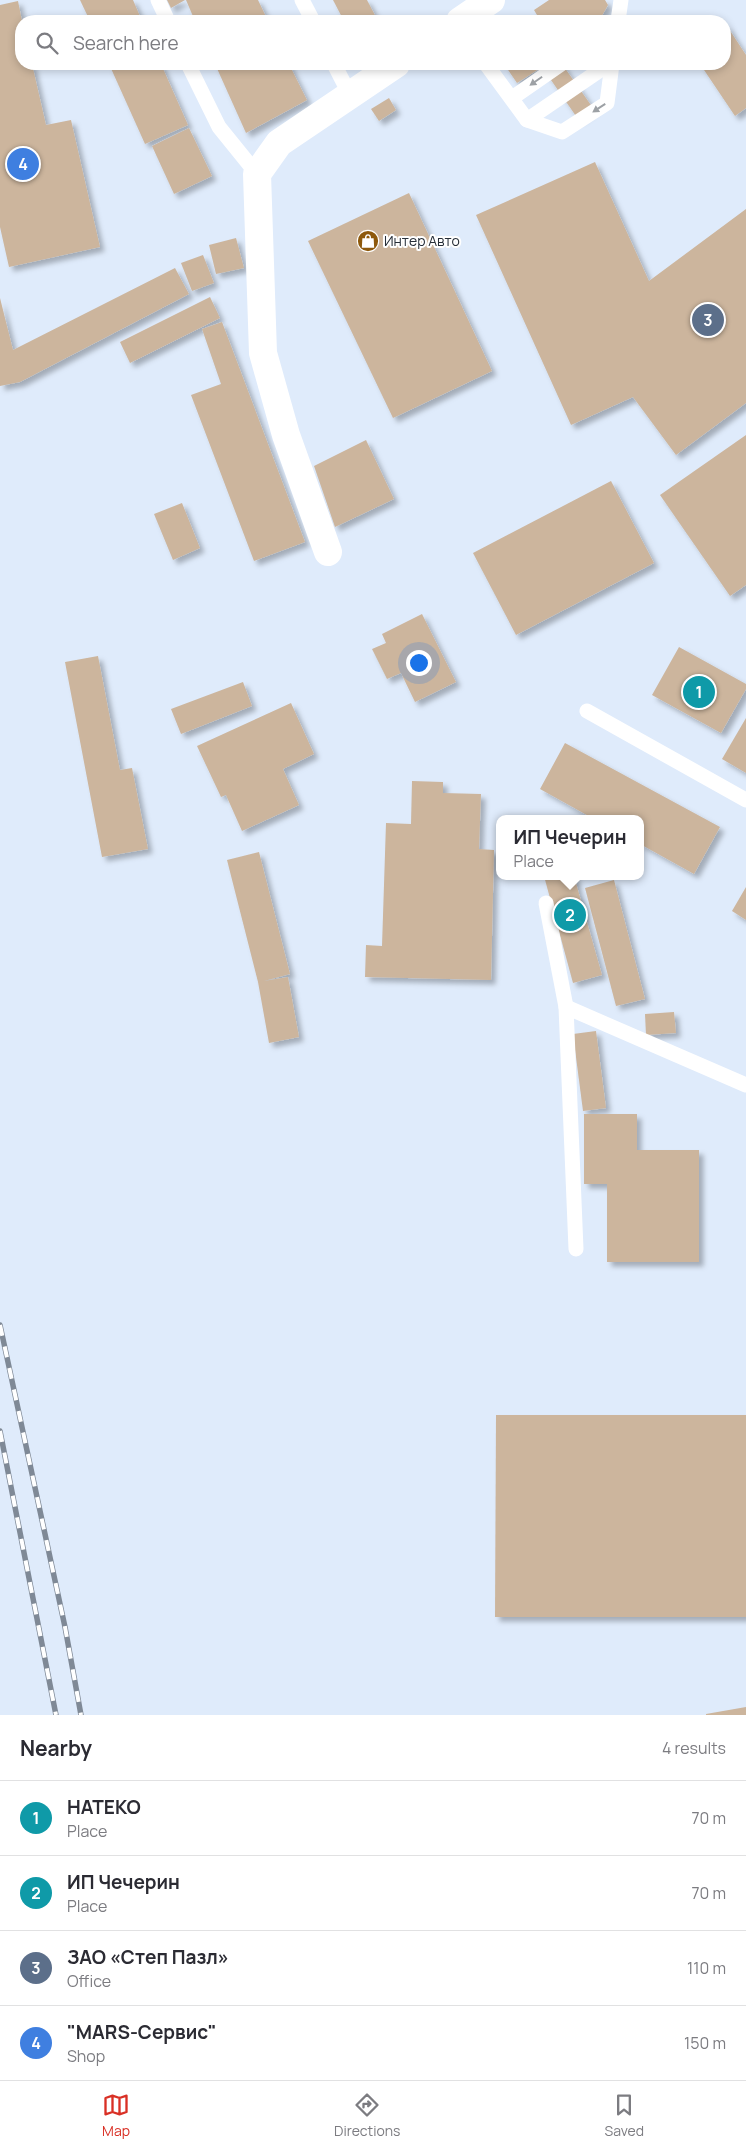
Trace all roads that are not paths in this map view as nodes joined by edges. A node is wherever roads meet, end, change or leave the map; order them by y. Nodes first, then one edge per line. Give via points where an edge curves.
1 (158, 0) edge
2 (302, 0) edge
3 (491, 0) edge
4 (621, 0) edge
5 (165, 15) edge
6 (309, 15) edge
7 (469, 15) edge
8 (619, 15) edge
9 (191, 70) edge
10 (337, 70) edge
11 (387, 70) edge
12 (491, 70) edge
13 (552, 70) edge
14 (602, 70) edge
15 (610, 70) edge
16 (350, 95) junction
17 (512, 98) junction
18 (527, 120) junction
19 (257, 174) junction
20 (328, 552) dead end
21 (587, 712) dead end
22 (746, 800) edge
23 (546, 903) dead end
24 (566, 1007) junction
25 (746, 1085) edge
26 (576, 1249) dead end

1 - 5 lane
2 - 6 lane
3 - 7 street
4 - 8 lane
9 - 19 lane via 219,127
10 - 16 lane
11 - 16 street
12 - 17 lane
13 -> 17 lane
14 - 18 lane
15 -> 18 lane via 607,103 562,132
16 - 19 street via 279,143
17 - 18 lane
19 - 20 street via 263,353 286,435
21 - 22 lane
23 - 24 lane
24 - 25 lane
24 - 26 lane

